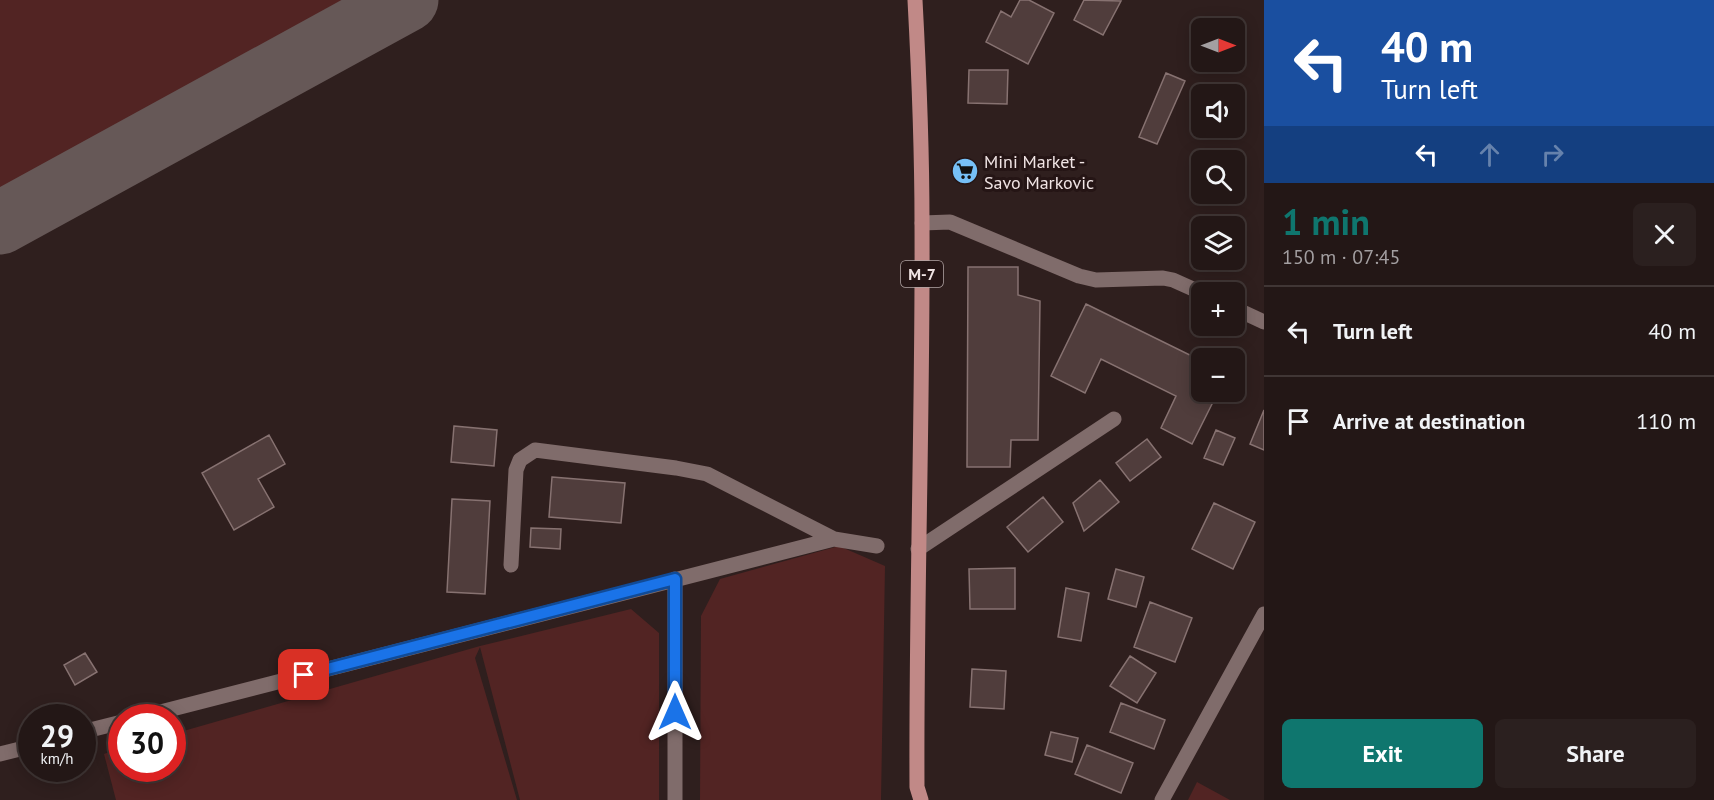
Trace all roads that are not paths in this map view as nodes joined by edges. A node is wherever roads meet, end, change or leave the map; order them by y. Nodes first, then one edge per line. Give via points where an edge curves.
1 (915, 0) edge
2 (922, 223) junction
3 (1191, 288) edge
4 (1245, 313) edge
5 (1264, 322) edge
6 (1114, 419) dead end
7 (834, 539) junction
8 (877, 546) dead end
9 (918, 549) junction
10 (511, 566) dead end
11 (675, 579) junction
12 (1264, 614) edge
13 (186, 705) edge
14 (18, 750) edge
15 (0, 754) edge
16 (916, 796) edge
17 (675, 800) edge
18 (1162, 800) edge

1 - 2 main road, M-7
2 - 3 street via 950,222 1095,280 1163,278
2 - 9 main road, M-7
4 - 5 street
6 - 9 street
7 - 8 street
7 - 10 street via 707,474 535,450 520,460 516,470
7 - 11 street
9 - 16 main road, M-7
11 - 13 street
11 - 17 street
12 - 18 street
14 - 15 street

